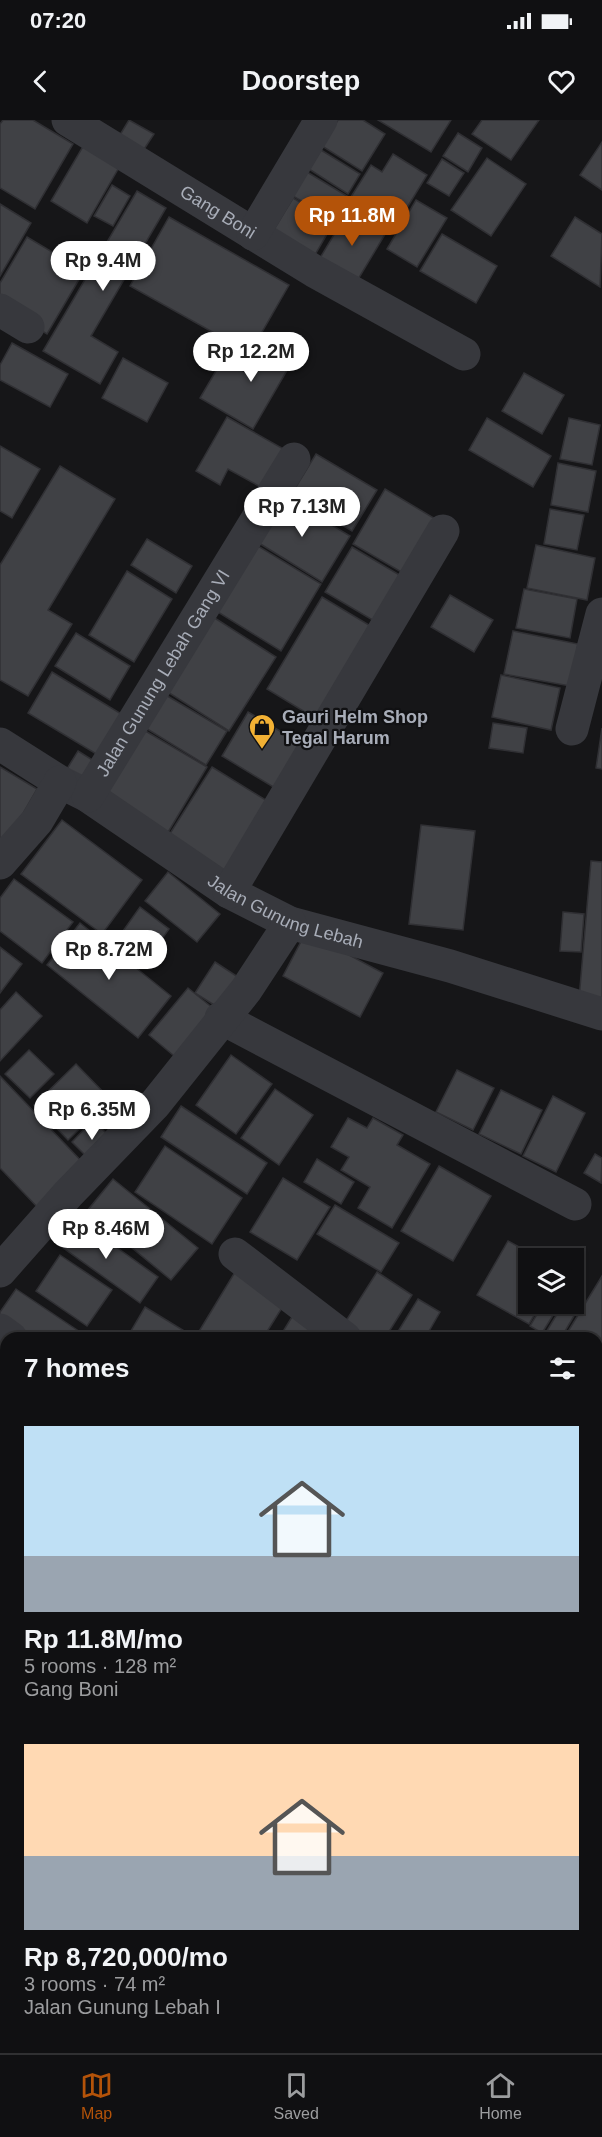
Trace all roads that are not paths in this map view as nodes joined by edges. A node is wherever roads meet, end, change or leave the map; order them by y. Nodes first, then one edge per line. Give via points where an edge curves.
1 (68, 120) edge
2 (321, 120) edge
3 (253, 234) junction
4 (0, 309) edge
5 (28, 327) dead end
6 (464, 354) dead end
7 (294, 459) dead end
8 (443, 531) dead end
9 (602, 614) edge
10 (572, 729) dead end
11 (0, 744) edge
12 (60, 782) junction
13 (88, 796) junction
14 (0, 863) edge
15 (229, 892) junction
16 (290, 923) junction
17 (602, 1014) edge
18 (222, 1018) junction
19 (575, 1204) dead end
20 (235, 1254) dead end
21 (0, 1271) edge
22 (337, 1332) edge

1 - 3 street, Gang Boni
2 - 3 street
3 - 6 street, Gang Boni
4 - 5 street
7 - 13 street, Jalan Gunung Lebah Gang VI
8 - 15 street
9 - 10 street
11 - 12 street, Jalan Gunung Lebah
12 - 13 street, Jalan Gunung Lebah
12 - 14 street via 37,821
13 - 15 street, Jalan Gunung Lebah
15 - 16 street, Jalan Gunung Lebah
16 - 17 street, Jalan Gunung Lebah via 450,966
16 - 18 street via 246,990
18 - 19 street
18 - 21 street via 155,1104
20 - 22 street

